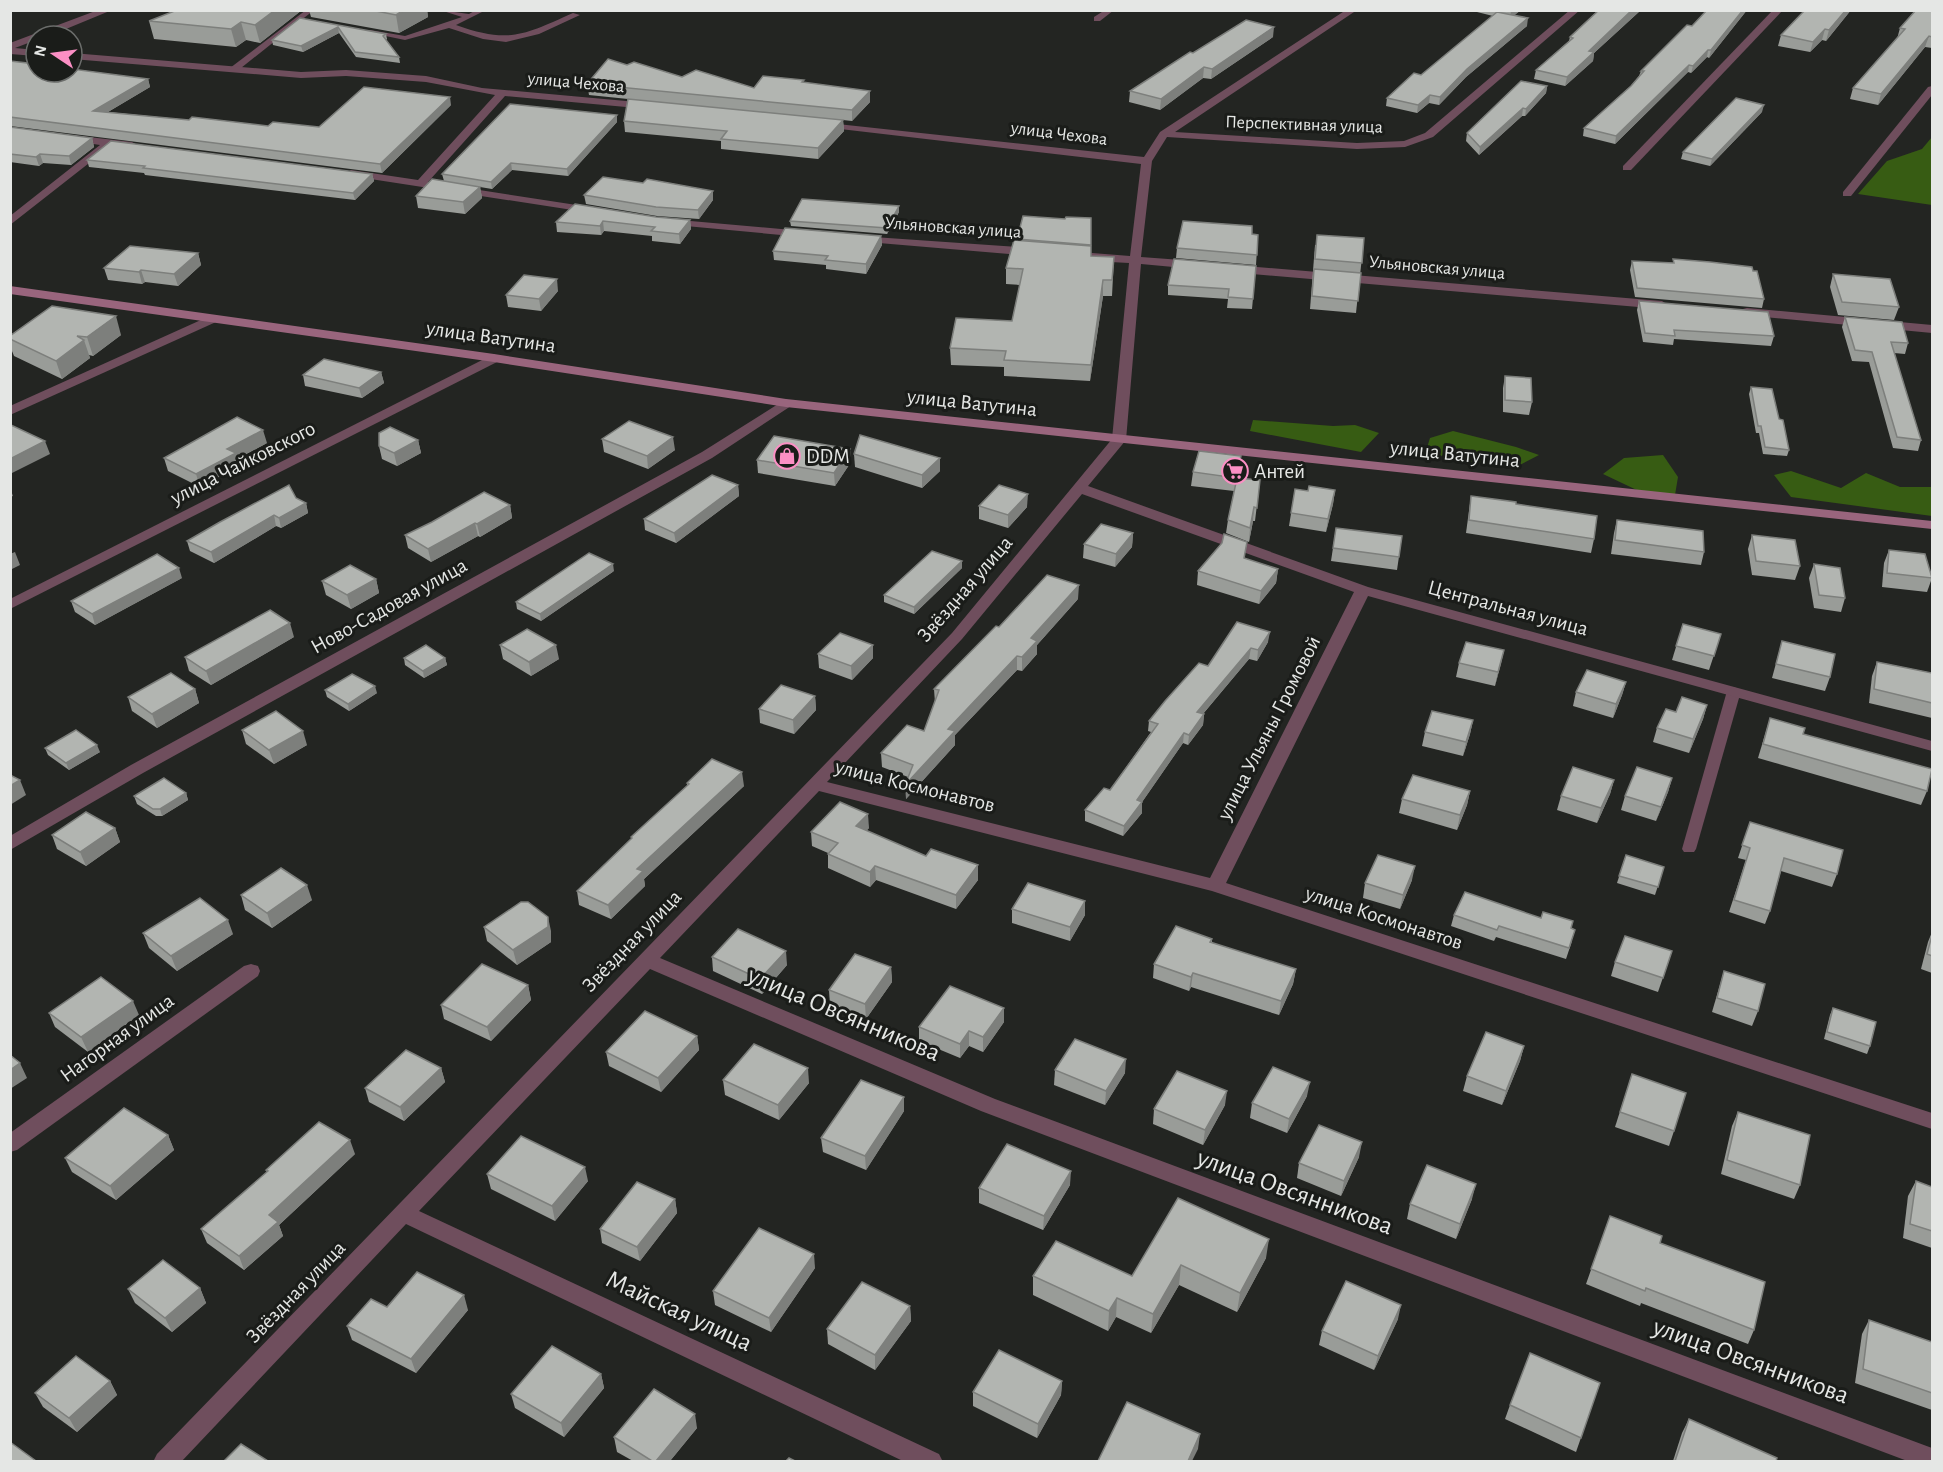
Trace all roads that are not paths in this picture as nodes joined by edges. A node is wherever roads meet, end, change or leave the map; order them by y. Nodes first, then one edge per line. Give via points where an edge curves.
1 (108, 10) edge
2 (311, 10) edge
3 (443, 10) edge
4 (483, 10) edge
5 (1111, 10) edge
6 (1353, 10) edge
7 (1576, 10) edge
8 (1779, 10) edge
9 (576, 15) dead end
10 (470, 16) junction
11 (300, 19) junction
12 (1097, 19) dead end
13 (312, 21) edge
14 (72, 24) edge
15 (449, 25) junction
16 (358, 30) edge
17 (24, 43) edge
18 (10, 49) edge
19 (84, 57) edge
20 (232, 70) junction
21 (1932, 89) edge
22 (502, 92) junction
23 (664, 108) edge
24 (814, 122) edge
25 (1164, 135) junction
26 (55, 136) edge
27 (110, 142) junction
28 (144, 147) edge
29 (1147, 161) junction
30 (1627, 168) dead end
31 (339, 171) edge
32 (420, 184) junction
33 (1847, 194) dead end
34 (606, 212) edge
35 (657, 221) edge
36 (10, 222) edge
37 (819, 236) edge
38 (843, 237) edge
39 (1041, 253) edge
40 (1077, 256) edge
41 (1135, 260) junction
42 (10, 290) edge
43 (1679, 306) edge
44 (1738, 311) edge
45 (212, 319) junction
46 (1932, 329) edge
47 (494, 358) junction
48 (786, 403) junction
49 (10, 411) edge
50 (1119, 440) junction
51 (1079, 488) junction
52 (1932, 525) edge
53 (1363, 590) junction
54 (10, 605) edge
55 (1734, 691) junction
56 (1932, 746) edge
57 (814, 784) junction
58 (10, 844) edge
59 (1689, 849) dead end
60 (1215, 886) junction
61 (645, 959) junction
62 (251, 971) dead end
63 (1932, 1121) edge
64 (10, 1144) edge
65 (403, 1212) junction
66 (1932, 1459) edge
67 (165, 1461) edge
68 (931, 1461) edge

1 - 14 street
2 - 11 lane
3 - 10 lane
4 - 10 lane
5 - 12 lane
6 - 25 street, Перспективная улица
7 - 25 street, Перспективная улица via 1443,124 1418,140 1357,146
8 - 30 street
9 - 15 lane via 512,39 493,39
10 - 15 lane
11 - 13 lane
11 - 20 lane
15 - 16 lane via 405,38
17 - 18 street
19 - 20 street, улица Чехова
20 - 22 street, улица Чехова via 426,79
21 - 33 street
22 - 23 street, улица Чехова
22 - 32 street
24 - 29 street, улица Чехова
25 - 29 street, Перспективная улица
26 - 27 street
27 - 28 street
27 - 36 street
29 - 41 street
31 - 32 street
32 - 34 street
35 - 37 street
38 - 39 street, Ульяновская улица
40 - 41 street, Ульяновская улица
41 - 43 street, Ульяновская улица
41 - 50 street
42 - 45 main road, улица Ватутина
44 - 46 street
45 - 47 main road, улица Ватутина
45 - 49 street
47 - 48 main road, улица Ватутина
47 - 54 street, улица Чайковского
48 - 50 main road, улица Ватутина
48 - 58 street, Ново-Садовая улица via 707,455 148,763
50 - 51 street, Звёздная улица
50 - 52 main road, улица Ватутина
51 - 53 street, Центральная улица
51 - 57 street, Звёздная улица via 957,636
53 - 55 street, Центральная улица
53 - 60 street, улица Ульяны Громовой
55 - 56 street, Центральная улица
55 - 59 lane
57 - 60 street, улица Космонавтов
57 - 61 street, Звёздная улица
60 - 63 street, улица Космонавтов
61 - 65 street, Звёздная улица
61 - 66 street, улица Овсянникова via 987,1105
62 - 64 street, Нагорная улица
65 - 67 street, Звёздная улица
65 - 68 street, Майская улица

